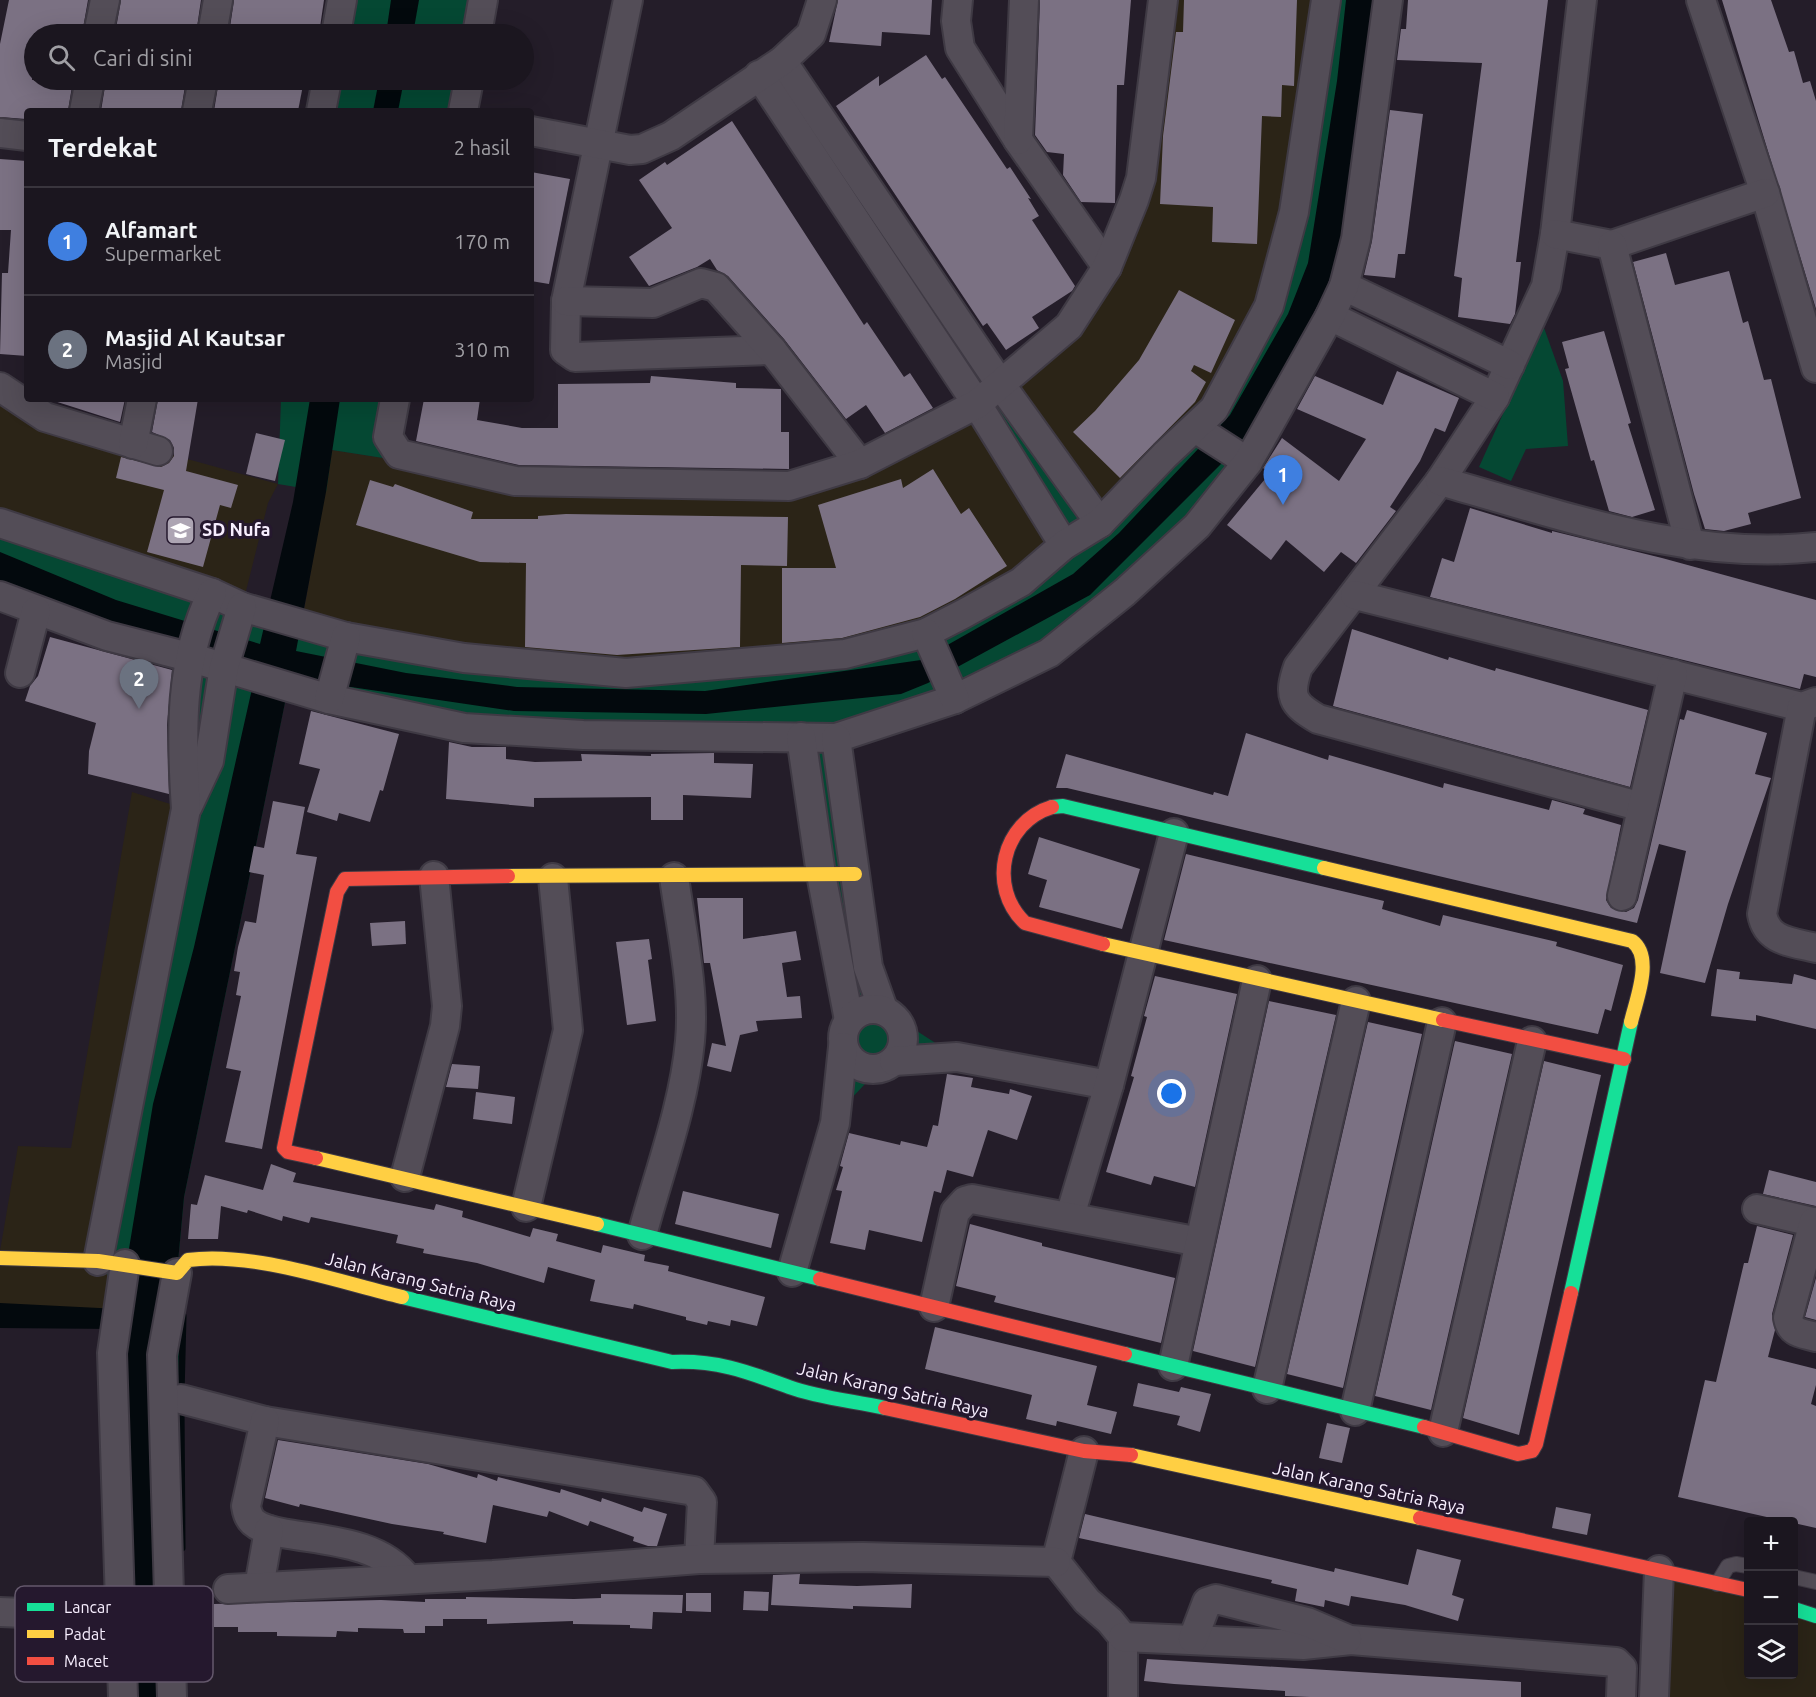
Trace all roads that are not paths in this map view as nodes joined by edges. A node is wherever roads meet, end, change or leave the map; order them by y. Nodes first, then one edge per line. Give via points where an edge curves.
1 (105, 0) edge
2 (218, 0) edge
3 (342, 0) edge
4 (483, 0) edge
5 (628, 0) edge
6 (822, 0) edge
7 (958, 0) edge
8 (1024, 0) edge
9 (1162, 0) edge
10 (1326, 0) edge
11 (1388, 0) edge
12 (1582, 0) edge
13 (1701, 0) edge
14 (100, 24) edge
15 (214, 24) edge
16 (338, 24) edge
17 (479, 24) edge
18 (771, 68) junction
19 (88, 90) edge
20 (201, 90) edge
21 (325, 90) edge
22 (467, 90) edge
23 (85, 108) edge
24 (198, 108) edge
25 (322, 108) edge
26 (464, 108) edge
27 (534, 132) edge
28 (0, 133) edge
29 (24, 136) edge
30 (1018, 140) junction
31 (597, 145) junction
32 (1765, 193) junction
33 (1555, 234) junction
34 (1612, 245) junction
35 (912, 252) junction
36 (887, 267) junction
37 (1107, 267) junction
38 (1344, 286) junction
39 (566, 301) junction
40 (1330, 316) junction
41 (772, 351) junction
42 (1510, 365) junction
43 (1816, 368) edge
44 (1001, 385) junction
45 (0, 387) edge
46 (1495, 396) junction
47 (24, 399) edge
48 (29, 402) edge
49 (142, 402) edge
50 (394, 402) edge
51 (977, 404) junction
52 (1194, 428) junction
53 (1248, 462) junction
54 (860, 464) junction
55 (1440, 481) junction
56 (0, 523) edge
57 (1100, 523) junction
58 (1064, 545) junction
59 (1690, 545) junction
60 (1816, 547) edge
61 (1355, 595) junction
62 (0, 596) edge
63 (207, 603) junction
64 (36, 611) junction
65 (239, 615) junction
66 (346, 638) junction
67 (930, 640) junction
68 (190, 652) junction
69 (226, 661) junction
70 (20, 673) dead end
71 (1672, 674) junction
72 (950, 689) junction
73 (332, 693) junction
74 (1809, 704) edge
75 (801, 737) junction
76 (836, 738) junction
77 (1642, 807) junction
78 (186, 809) junction
79 (1174, 833) junction
80 (821, 874) junction
81 (855, 874) junction
82 (434, 876) junction
83 (674, 877) junction
84 (553, 878) junction
85 (1622, 896) dead end
86 (1816, 948) edge
87 (1142, 954) junction
88 (1257, 980) junction
89 (1356, 1001) junction
90 (890, 1014) junction
91 (1442, 1022) junction
92 (846, 1033) junction
93 (1532, 1041) junction
94 (957, 1057) junction
95 (1624, 1059) junction
96 (887, 1065) junction
97 (1109, 1085) junction
98 (835, 1123) junction
99 (405, 1177) junction
100 (526, 1207) junction
101 (1757, 1209) dead end
102 (1070, 1216) junction
103 (1815, 1222) edge
104 (642, 1235) junction
105 (1200, 1242) junction
106 (0, 1258) edge
107 (112, 1263) junction
108 (792, 1272) junction
109 (177, 1273) junction
110 (934, 1307) junction
111 (1816, 1337) edge
112 (1173, 1366) junction
113 (1268, 1389) junction
114 (181, 1399) dead end
115 (1355, 1411) junction
116 (265, 1420) junction
117 (1443, 1432) junction
118 (1084, 1451) junction
119 (269, 1530) junction
120 (699, 1559) junction
121 (1056, 1562) junction
122 (1744, 1565) edge
123 (1659, 1570) junction
124 (407, 1578) junction
125 (1798, 1578) edge
126 (1816, 1582) edge
127 (1718, 1584) junction
128 (120, 1586) edge
129 (169, 1586) edge
130 (259, 1587) junction
131 (228, 1589) dead end
132 (1744, 1589) edge
133 (1798, 1610) edge
134 (0, 1612) edge
135 (15, 1613) edge
136 (1816, 1616) edge
137 (1123, 1637) junction
138 (1192, 1639) junction
139 (1351, 1640) junction
140 (123, 1682) edge
141 (172, 1682) edge
142 (123, 1697) edge
143 (172, 1697) edge
144 (1122, 1697) edge
145 (1621, 1697) edge
146 (1654, 1697) edge

1 - 14 street
2 - 15 street
3 - 16 street
4 - 17 street
5 - 31 street
6 - 18 street via 811,34
7 - 30 street via 956,34 960,48
8 - 30 street
9 - 37 street via 1141,178
10 - 52 street via 1294,212 1269,306 1214,409
11 - 38 street via 1358,227
12 - 33 street
13 - 32 street
18 - 31 street via 671,136 642,149
18 - 35 street
18 - 36 street
19 - 23 street
20 - 24 street
21 - 25 street
22 - 26 street
27 - 31 street
28 - 29 street
30 - 37 street
31 - 39 street
32 - 34 street
32 - 43 street
33 - 34 street
33 - 42 street via 1546,286
34 - 59 street
35 - 36 street
35 - 44 street
36 - 51 street
37 - 44 street via 1069,326
38 - 40 street
38 - 42 street
39 - 41 street via 653,303 706,283 716,287
39 - 41 street via 563,342 568,354 575,357
40 - 46 street
40 - 53 street
41 - 54 street
42 - 46 street
44 - 51 street
44 - 57 street
45 - 47 street
46 - 55 street
48 - 49 street via 45,417 146,448
50 - 54 street via 387,437 399,454 516,481 789,486
51 - 54 street
51 - 58 street
52 - 53 street
52 - 57 street
53 - 72 street via 1197,526 1125,592 1048,653
55 - 59 street via 1619,531
55 - 61 street
56 - 63 street
57 - 58 street
58 - 67 street via 1021,582
59 - 60 street via 1771,551
61 - 71 street
61 - 77 street via 1298,667 1292,692 1299,708 1318,719
62 - 64 street
63 - 65 street
63 - 68 street
64 - 68 street via 107,636
64 - 70 street
65 - 66 street via 302,622
65 - 69 street
66 - 67 street via 464,658 626,673 845,654
66 - 73 street
67 - 72 street
68 - 69 street
68 - 78 street via 183,754
69 - 73 street via 251,676 288,687
69 - 78 street via 209,761
71 - 74 street
71 - 77 street
72 - 76 street
73 - 75 street via 464,728 583,735
74 - 86 street via 1762,914 1770,935
75 - 76 street
75 - 80 street
76 - 81 street
77 - 85 street
78 - 107 street
79 - 87 street
79 - 87 street via 1056,806 1031,815 1005,851 1009,896 1018,918
79 - 95 street via 1632,941 1642,950 1643,962
80 - 81 street
80 - 83 street
80 - 92 street
81 - 90 street via 868,967
82 - 84 street
82 - 99 street via 447,1006
82 - 99 street via 345,879 339,885 283,1143 288,1152
83 - 84 street
83 - 104 street via 691,1013 690,1040 686,1074
84 - 100 street via 568,1030
87 - 88 street
87 - 97 street
88 - 89 street
88 - 105 street
89 - 91 street
89 - 113 street
90 - 92 street via 864,1009
90 - 94 street
90 - 96 street via 903,1032 903,1048
91 - 93 street
91 - 115 street
92 - 96 street via 851,1060 865,1068
92 - 98 street
93 - 95 street
93 - 117 street
94 - 96 street
94 - 97 street
95 - 117 street via 1536,1444 1532,1450 1518,1454
96 - 98 street via 849,1101
97 - 102 street
98 - 108 street
99 - 100 street
100 - 104 street
101 - 103 street
102 - 105 street
102 - 110 street via 965,1201 955,1212
103 - 111 street via 1788,1318 1795,1332
104 - 108 street
105 - 112 street
106 - 107 street
107 - 109 street
107 - 128 street
108 - 110 street
109 - 118 street, Jalan Karang Satria Raya via 189,1260 244,1259 672,1362 699,1360 775,1379 790,1387
109 - 129 street via 162,1355
110 - 112 street
112 - 113 street
113 - 115 street
114 - 116 street
115 - 117 street
116 - 119 street via 246,1506 254,1523
116 - 120 street via 694,1491 702,1502
118 - 121 street
118 - 123 street, Jalan Karang Satria Raya via 1125,1454 1262,1482
119 - 124 street via 358,1547 392,1563
119 - 130 street
120 - 121 street via 863,1557
120 - 124 street
121 - 137 street
122 - 127 lane via 1728,1566
123 - 127 street, Jalan Karang Satria Raya
123 - 146 street
124 - 130 street
125 - 126 lane
127 - 132 street, Jalan Karang Satria Raya
130 - 131 street
133 - 136 street
134 - 135 street
137 - 138 street
137 - 144 street
138 - 139 street via 1303,1645
138 - 139 street via 1207,1602 1216,1599 1307,1622
139 - 145 street via 1616,1662 1622,1665
140 - 142 street
141 - 143 street

